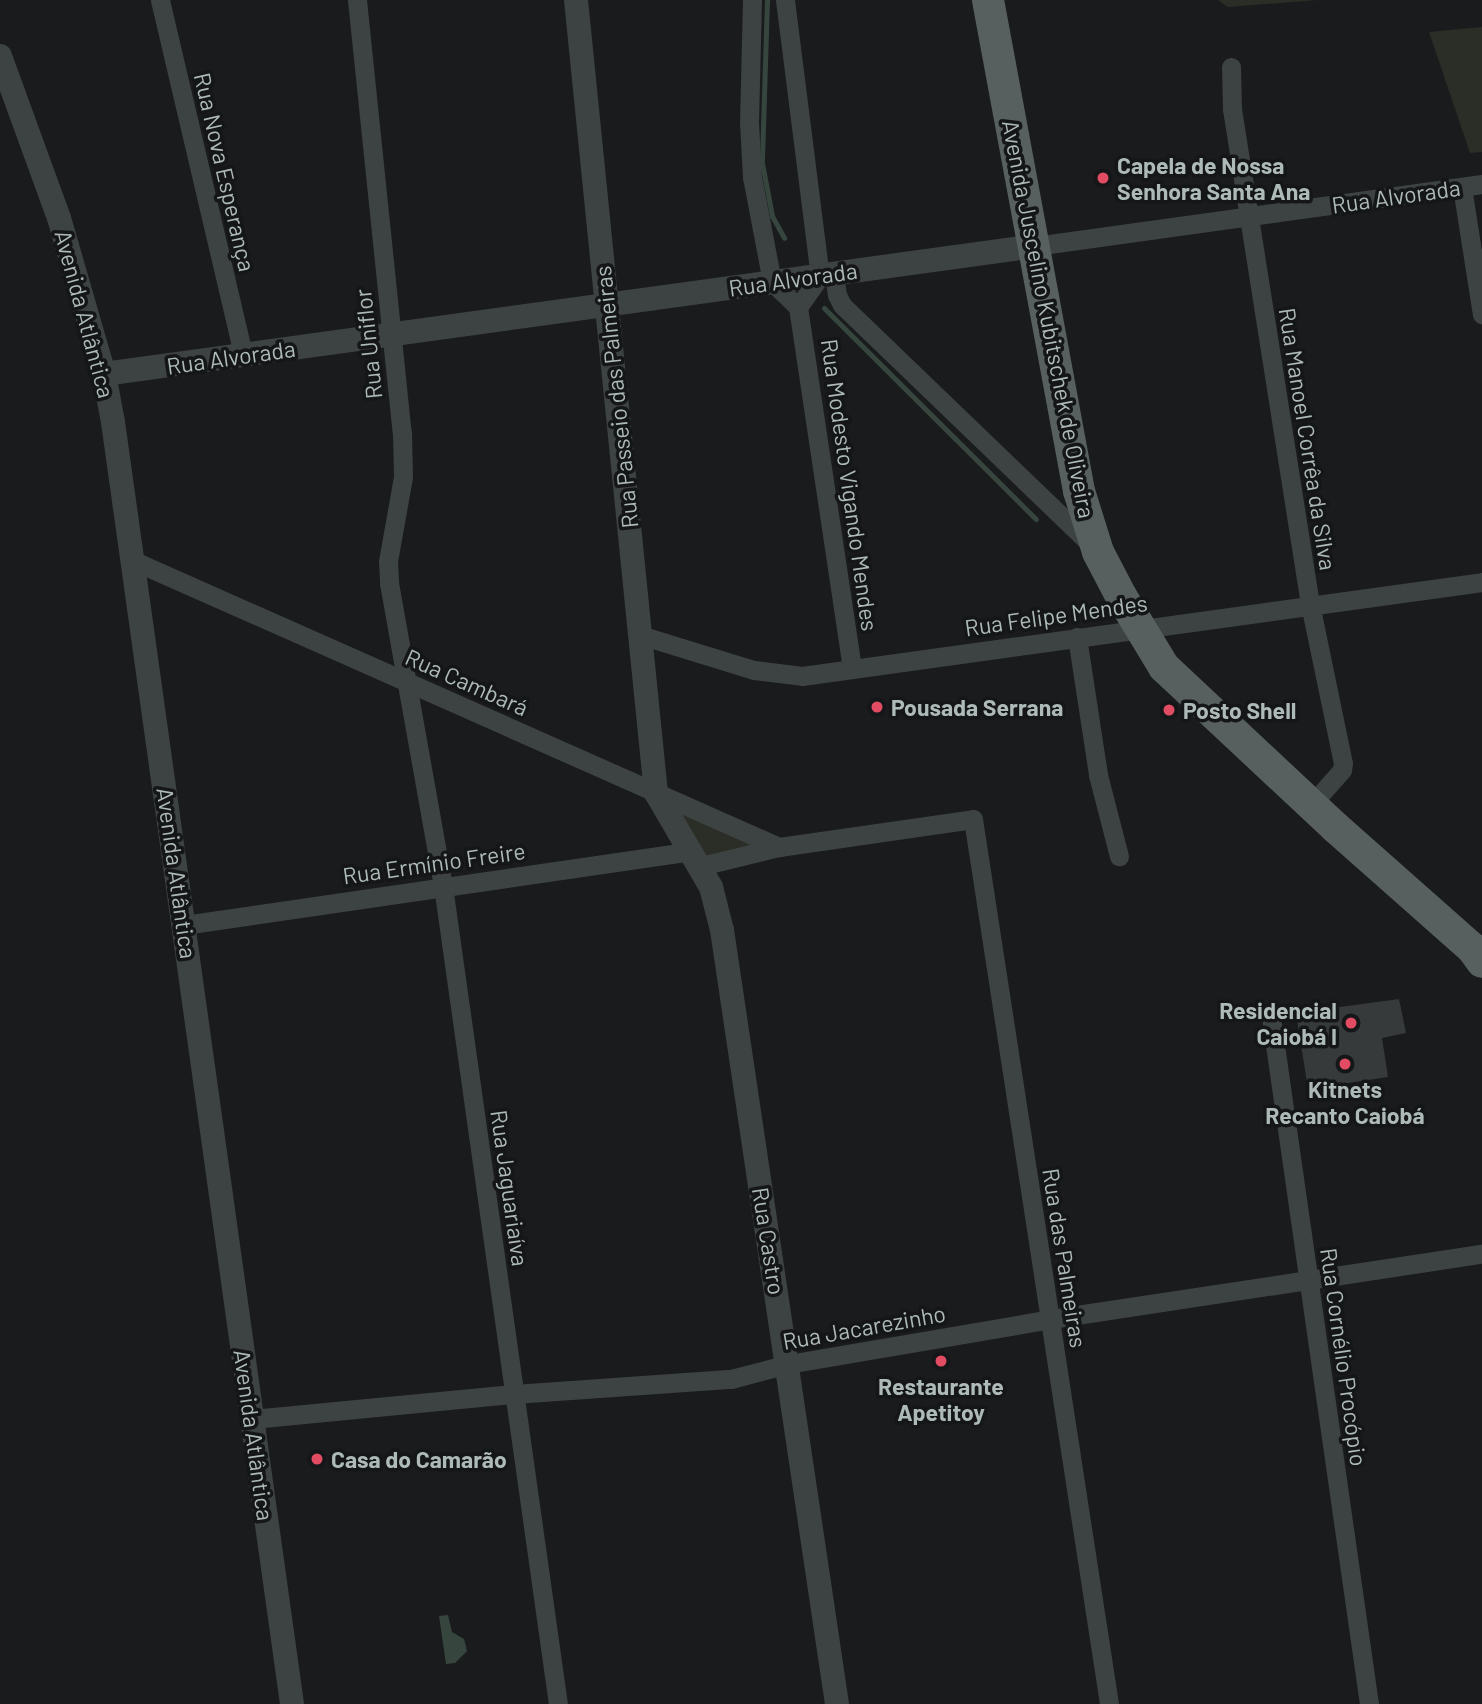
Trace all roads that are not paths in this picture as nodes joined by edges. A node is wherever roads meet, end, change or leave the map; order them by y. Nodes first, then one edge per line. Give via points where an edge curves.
1 (160, 0) edge
2 (357, 0) edge
3 (576, 0) edge
4 (752, 0) edge
5 (785, 0) edge
6 (988, 0) edge
7 (0, 57) edge
8 (1231, 67) dead end
9 (1482, 184) edge
10 (1462, 187) junction
11 (1249, 217) junction
12 (1035, 246) junction
13 (827, 274) junction
14 (772, 282) junction
15 (607, 305) junction
16 (799, 307) junction
17 (1482, 314) edge
18 (391, 335) junction
19 (243, 355) junction
20 (104, 374) junction
21 (1098, 552) junction
22 (134, 561) junction
23 (1482, 582) edge
24 (1310, 604) junction
25 (1140, 628) junction
26 (640, 635) junction
27 (1077, 637) junction
28 (852, 669) junction
29 (404, 681) junction
30 (656, 793) junction
31 (1311, 805) junction
32 (973, 819) joint
33 (779, 848) junction
34 (1119, 856) dead end
35 (696, 858) junction
36 (443, 886) junction
37 (184, 925) junction
38 (1479, 954) edge
39 (1270, 1017) dead end
40 (1482, 1254) edge
41 (1308, 1280) junction
42 (1050, 1319) junction
43 (788, 1364) junction
44 (514, 1394) junction
45 (251, 1419) junction
46 (292, 1704) edge
47 (558, 1704) edge
48 (837, 1704) edge
49 (1109, 1704) edge
50 (1369, 1704) edge

1 - 19 street, Rua Nova Esperança
2 - 18 street, Rua Uniflor
3 - 15 street, Rua Passeio das Palmeiras
4 - 14 street via 750,152
5 - 13 street
6 - 12 main road, Avenida Juscelino Kubitschek de Oliveira
7 - 20 street, Avenida Atlântica via 59,218
8 - 11 street, Rua Manoel Corrêa da Silva via 1232,108
9 - 10 street, Rua Alvorada
10 - 11 street, Rua Alvorada
10 - 17 street
11 - 12 street, Rua Alvorada
11 - 24 street, Rua Manoel Corrêa da Silva
12 - 13 street, Rua Alvorada
12 - 21 main road, Avenida Juscelino Kubitschek de Oliveira via 1079,491
13 - 14 street, Rua Alvorada
13 - 16 street
13 - 21 street via 842,305
14 - 15 street, Rua Alvorada
14 - 16 street
15 - 18 street, Rua Alvorada
15 - 26 street, Rua Passeio das Palmeiras
16 - 28 street, Rua Modesto Vigando Mendes
18 - 19 street, Rua Alvorada
18 - 29 street, Rua Uniflor via 404,454 388,561
19 - 20 street, Rua Alvorada
20 - 22 street, Avenida Atlântica
21 - 25 main road, Avenida Juscelino Kubitschek de Oliveira
22 - 29 street, Rua Cambará
22 - 37 street, Avenida Atlântica
23 - 24 street, Rua Felipe Mendes
24 - 25 street, Rua Felipe Mendes
24 - 31 street, Rua Manoel Corrêa da Silva via 1343,763
25 - 27 street, Rua Felipe Mendes
25 - 31 main road, Avenida Juscelino Kubitschek de Oliveira via 1164,667
26 - 28 street, Rua Felipe Mendes via 777,675
26 - 30 street, Rua Passeio das Palmeiras
27 - 28 street, Rua Felipe Mendes
27 - 34 street via 1098,775
29 - 30 street, Rua Cambará
29 - 36 street, Rua Jaguariaíva
30 - 33 street, Rua Cambará
30 - 35 street, Rua Castro
31 - 38 main road, Avenida Juscelino Kubitschek de Oliveira
32 - 33 street, Rua Ermínio Freire
32 - 42 street, Rua das Palmeiras
33 - 35 street, Rua Ermínio Freire
35 - 36 street, Rua Ermínio Freire
35 - 43 street, Rua Castro via 718,906
36 - 37 street, Rua Ermínio Freire
36 - 44 street, Rua Jaguariaíva
37 - 45 street, Avenida Atlântica
39 - 41 street, Rua Cornélio Procópio
40 - 41 street, Rua Jacarezinho
41 - 42 street, Rua Jacarezinho
41 - 50 street, Rua Cornélio Procópio
42 - 43 street, Rua Jacarezinho
42 - 49 street, Rua das Palmeiras
43 - 44 street, Rua Jacarezinho via 731,1379
43 - 48 street, Rua Castro
44 - 45 street, Rua Jacarezinho
44 - 47 street, Rua Jaguariaíva
45 - 46 street, Avenida Atlântica

